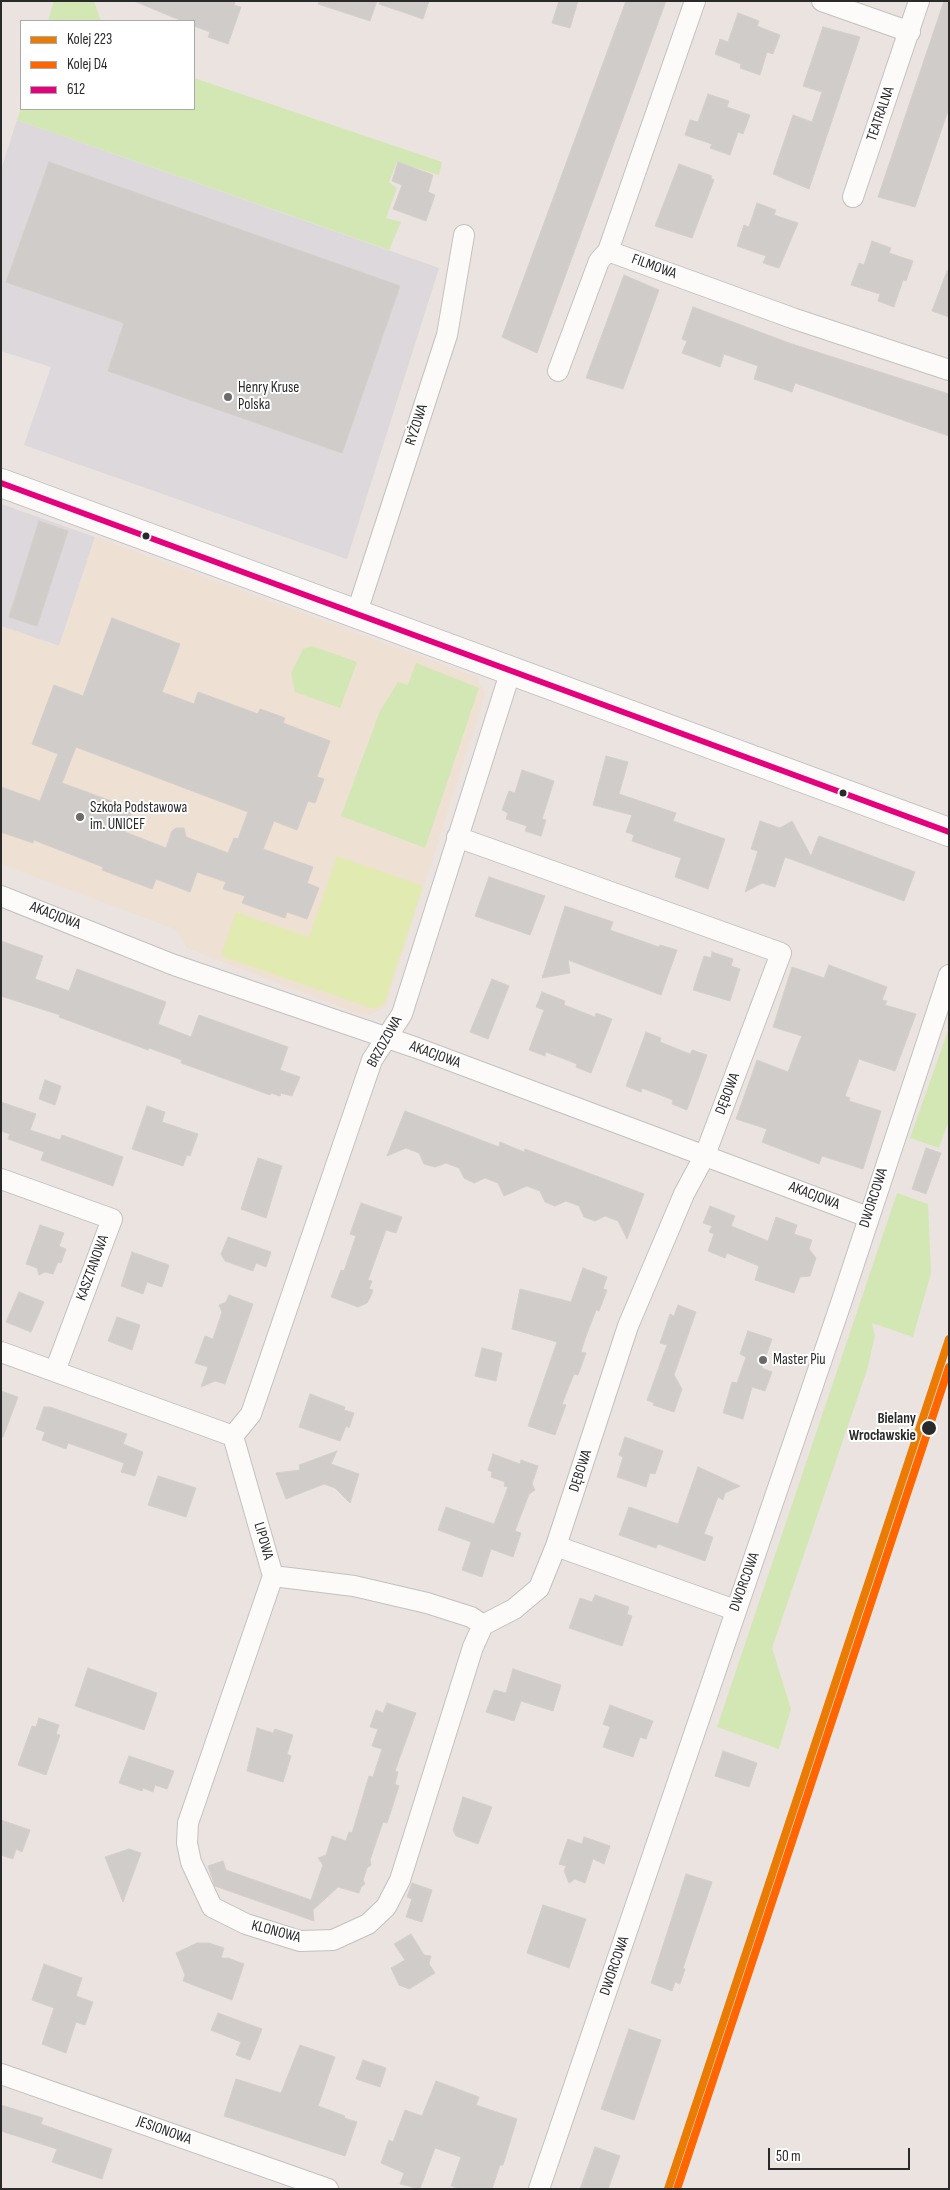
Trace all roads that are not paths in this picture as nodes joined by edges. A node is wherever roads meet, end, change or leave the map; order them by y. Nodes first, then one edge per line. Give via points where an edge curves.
1 (695, 1) edge
2 (822, 1) edge
3 (920, 1) edge
4 (910, 32) junction
5 (853, 197) dead end
6 (464, 235) dead end
7 (608, 251) junction
8 (949, 370) edge
9 (558, 372) dead end
10 (1, 483) edge
11 (357, 612) junction
12 (511, 670) junction
13 (949, 832) edge
14 (457, 836) junction
15 (1, 896) edge
16 (949, 975) edge
17 (385, 1038) junction
18 (705, 1155) junction
19 (1, 1179) edge
20 (868, 1217) junction
21 (1, 1352) edge
22 (55, 1371) junction
23 (233, 1436) junction
24 (554, 1551) junction
25 (273, 1576) junction
26 (735, 1610) junction
27 (483, 1625) junction
28 (1, 2074) edge
29 (328, 2189) edge
30 (539, 2189) edge

1 - 7 street
2 - 4 street
3 - 4 street, TEATRALNA
4 - 5 street, TEATRALNA
6 - 11 street, RYŻOWA via 447,334
7 - 8 street, FILMOWA via 795,319
7 - 9 street via 599,261
10 - 11 street
11 - 12 street
12 - 13 street
12 - 14 street, BRZOZOWA
14 - 17 street, BRZOZOWA via 402,1014
14 - 18 street, DĘBOWA via 781,953
15 - 17 street, AKACJOWA via 174,965
16 - 20 street, DWORCOWA
17 - 18 street, AKACJOWA
17 - 23 street, BRZOZOWA via 372,1060 251,1414
18 - 20 street, AKACJOWA
18 - 24 street, DĘBOWA via 684,1194 628,1326
19 - 22 street, KASZTANOWA via 112,1218
20 - 26 street, DWORCOWA
21 - 22 street
22 - 23 street
23 - 25 street, LIPOWA
24 - 26 street
24 - 27 street via 539,1588 514,1609
25 - 27 street, LIPOWA via 354,1586 426,1603 471,1617
25 - 27 street, KLONOWA via 188,1824 187,1843 191,1862 212,1907 246,1924 300,1941 333,1940 368,1924 386,1907 400,1880 473,1647
26 - 30 street, DWORCOWA
28 - 29 street, JESIONOWA

